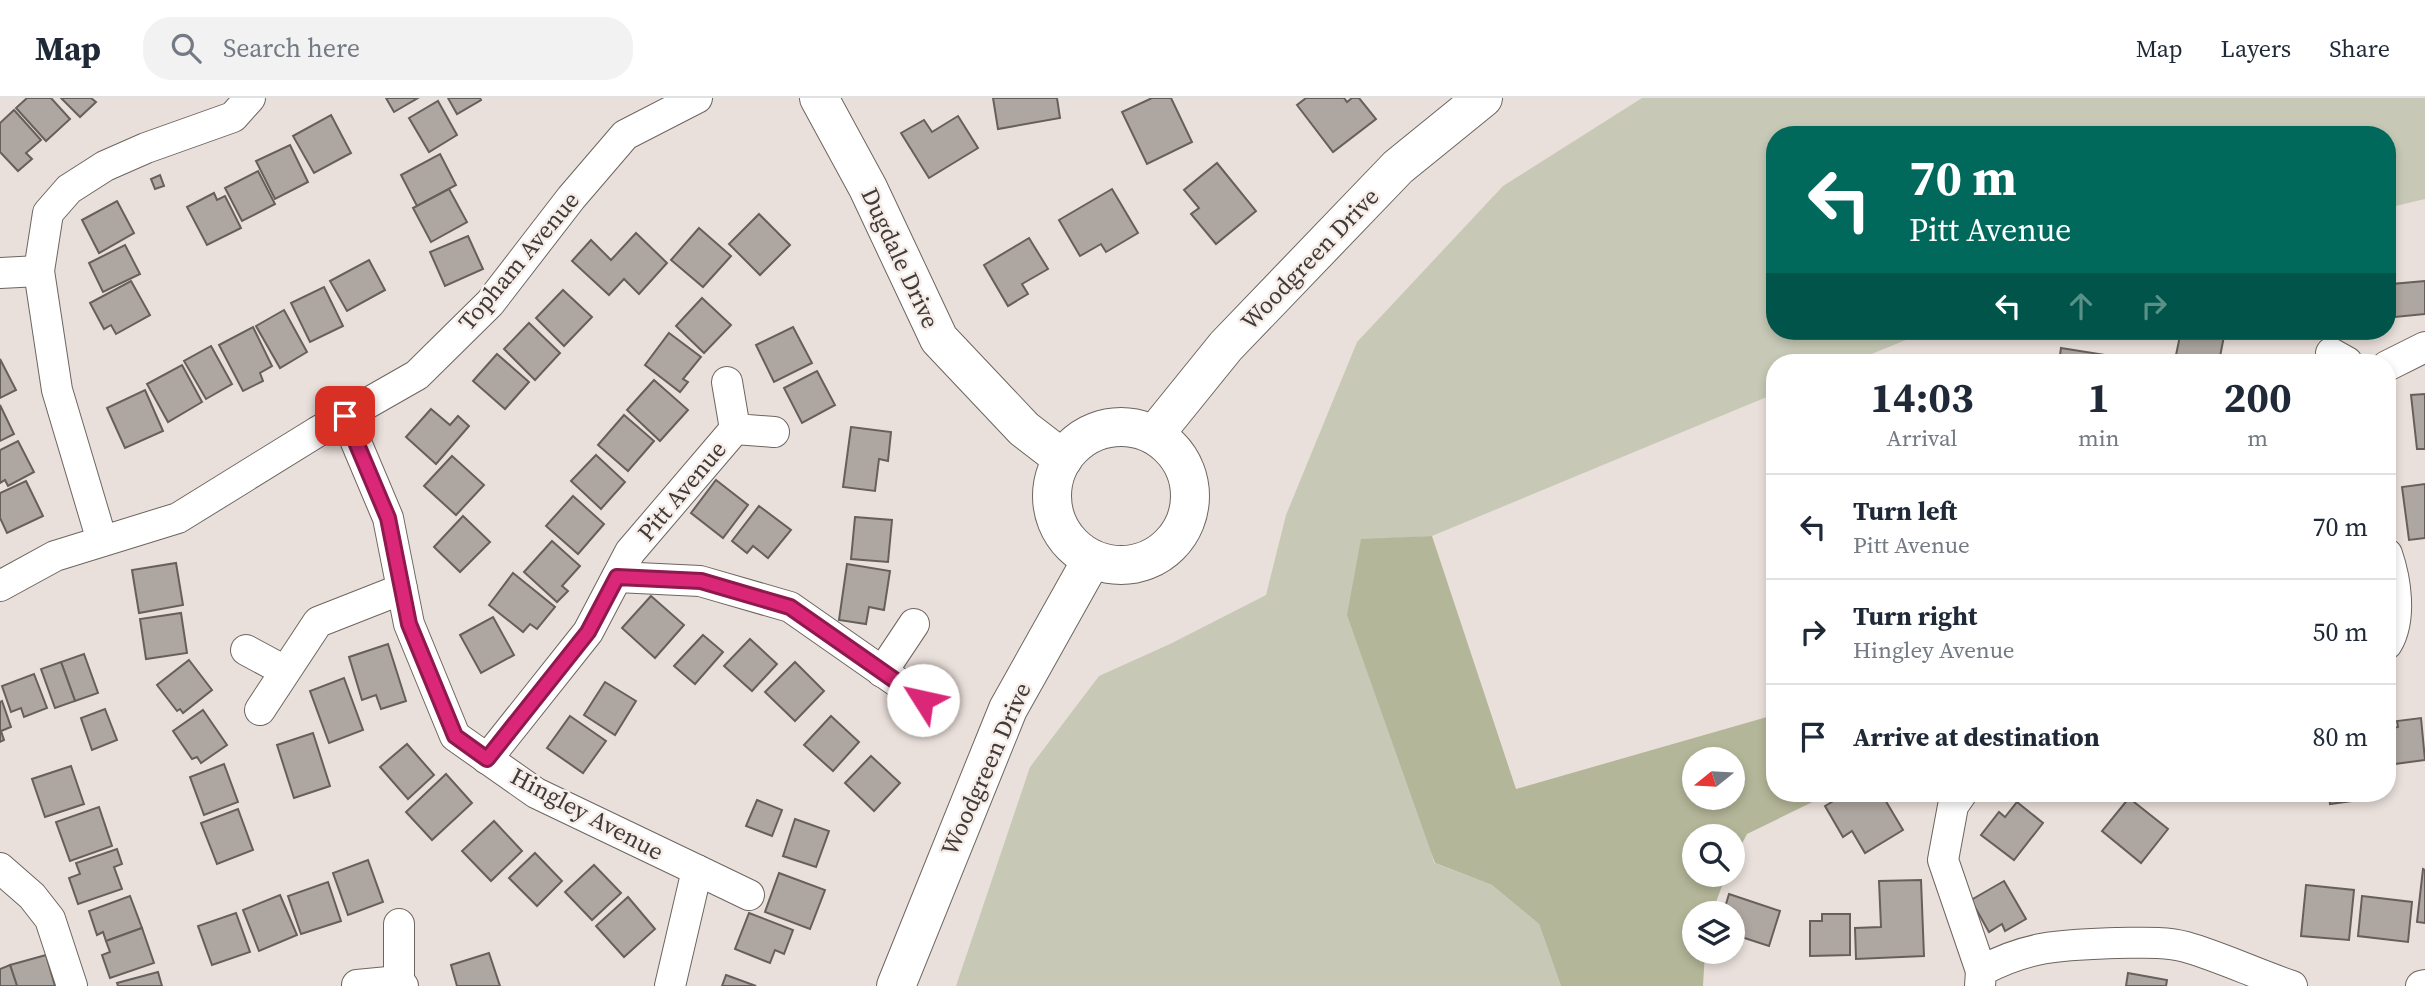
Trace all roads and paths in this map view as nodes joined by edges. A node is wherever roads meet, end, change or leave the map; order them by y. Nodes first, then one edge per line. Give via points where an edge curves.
1 (250, 98) edge
2 (697, 98) edge
3 (819, 98) edge
4 (1483, 98) edge
5 (39, 271) junction
6 (0, 273) edge
7 (2425, 347) edge
8 (2396, 362) edge
9 (727, 382) dead end
10 (345, 416) junction
11 (735, 429) junction
12 (774, 432) dead end
13 (1154, 435) junction
14 (1063, 459) junction
15 (102, 541) junction
16 (1092, 559) junction
17 (617, 577) junction
18 (0, 586) edge
19 (402, 589) junction
20 (914, 624) dead end
21 (246, 650) dead end
22 (285, 671) junction
23 (882, 672) junction
24 (923, 700) dead end
25 (260, 710) dead end
26 (487, 759) junction
27 (1956, 802) edge
28 (0, 868) edge
29 (697, 870) junction
30 (749, 895) dead end
31 (399, 924) dead end
32 (1989, 972) edge
33 (401, 984) edge
34 (357, 985) edge
35 (72, 986) edge
36 (670, 986) edge
37 (896, 986) edge
38 (2292, 986) edge

1 - 5 street via 233,117 115,162 69,189 48,213
2 - 10 street, Topham Avenue via 625,135 490,303 416,375
3 - 14 main road, Dugdale Drive via 868,188 939,338 1024,429
4 - 13 main road, Woodgreen Drive via 1398,167 1226,346
5 - 6 street
5 - 15 street via 57,390
7 - 8 street
9 - 11 street
10 - 15 street, Topham Avenue via 178,518
10 - 19 street, Hingley Avenue via 388,518
11 - 12 street
11 - 17 street, Pitt Avenue via 630,552
13 - 14 main road via 1135,428 1094,432 1076,443
13 - 16 main road via 1171,448 1187,476 1190,508 1183,528 1171,545 1144,562 1112,565
14 - 16 main road via 1052,496 1054,516 1062,534
15 - 18 street, Topham Avenue via 55,556
16 - 37 main road, Woodgreen Drive via 1008,709
17 - 23 street via 701,581 790,607
17 - 26 street, Pitt Avenue via 588,632
19 - 22 street via 318,622
19 - 26 street, Hingley Avenue via 409,624 455,736
20 - 23 street
21 - 22 street
22 - 25 street
23 - 24 street
26 - 29 street, Hingley Avenue via 536,793
27 - 32 street via 1943,860
28 - 35 street via 50,919
29 - 30 street, Hingley Avenue
29 - 36 street
31 - 33 street
32 - 38 street via 2039,948 2141,942 2184,947
33 - 34 street

